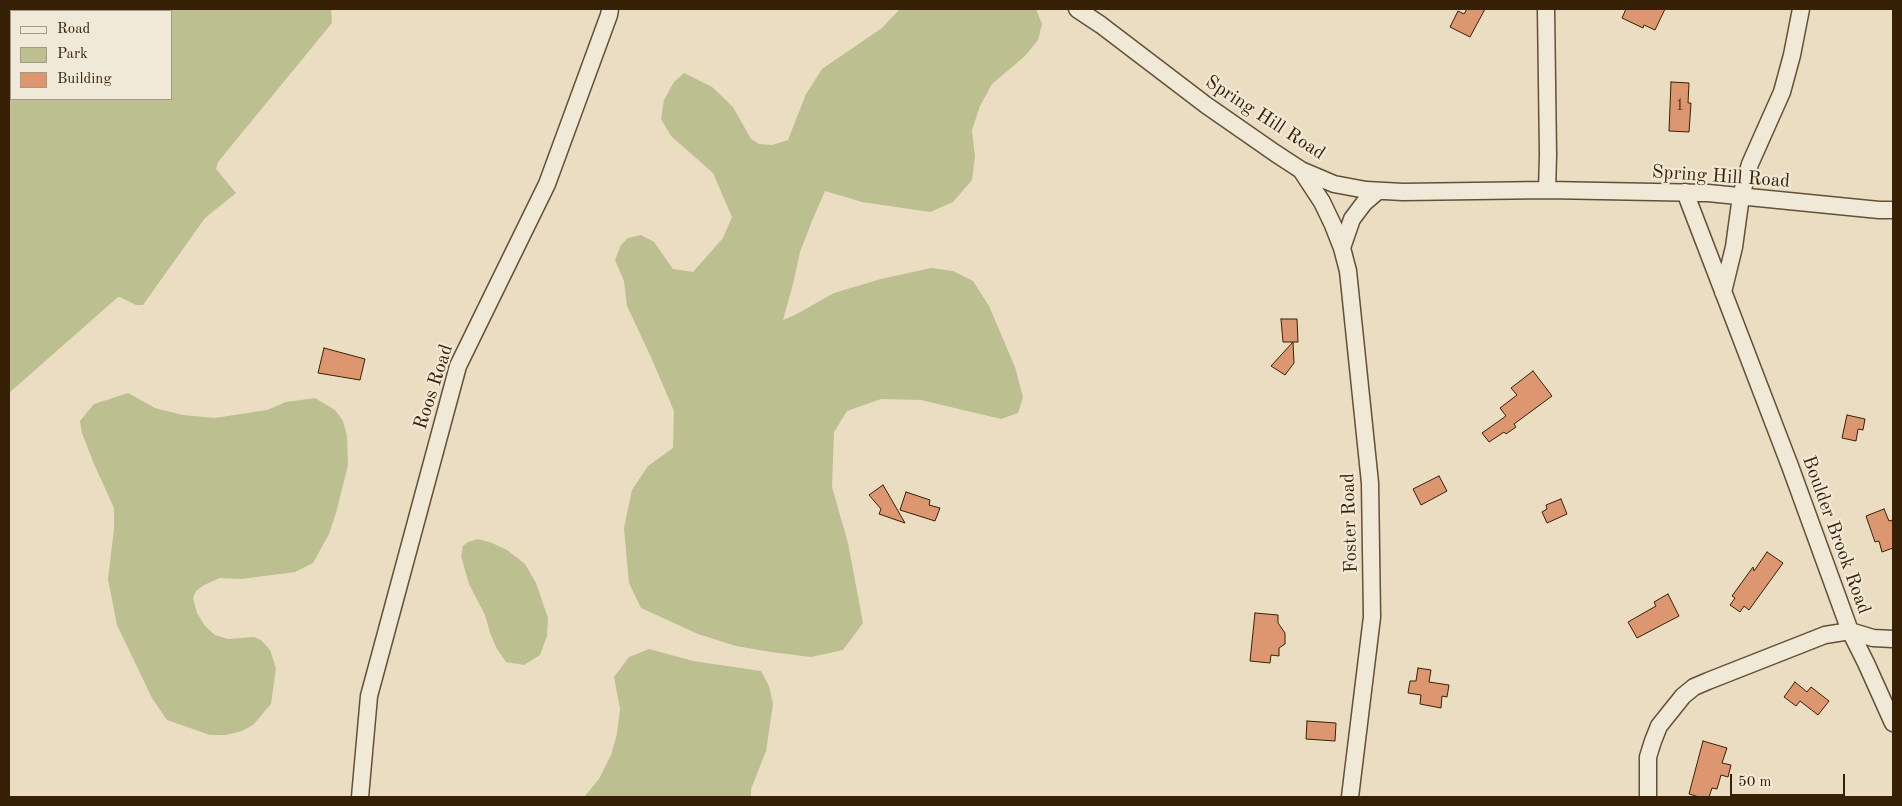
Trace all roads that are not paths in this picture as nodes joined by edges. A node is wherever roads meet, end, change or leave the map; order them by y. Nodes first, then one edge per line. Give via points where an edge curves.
1 (610, 9) edge
2 (1077, 9) edge
3 (1546, 9) edge
4 (1801, 9) edge
5 (1301, 170) junction
6 (1546, 190) junction
7 (1378, 191) junction
8 (1685, 192) junction
9 (1741, 196) junction
10 (1893, 210) edge
11 (1342, 248) junction
12 (1723, 292) junction
13 (1850, 632) junction
14 (1893, 638) edge
15 (1893, 723) edge
16 (360, 797) edge
17 (1350, 797) edge
18 (1648, 797) edge

1 - 16 street, Roos Road via 547,184 458,366 369,696
2 - 5 street, Spring Hill Road via 1206,105
3 - 6 street
4 - 9 street via 1782,92 1750,164
5 - 7 street, Spring Hill Road via 1334,184
5 - 11 street, Foster Road via 1322,202
6 - 7 street, Spring Hill Road
6 - 8 street, Spring Hill Road
7 - 11 street via 1352,219
8 - 9 street, Spring Hill Road
8 - 12 street, Boulder Brook Road
9 - 10 street, Spring Hill Road
9 - 12 street via 1734,247
11 - 17 street, Foster Road via 1348,271 1370,483 1372,617
12 - 13 street, Boulder Brook Road
13 - 14 street via 1873,638
13 - 15 street
13 - 18 street, Boulder Brook Road via 1825,635 1694,687 1660,726 1653,741 1648,757

